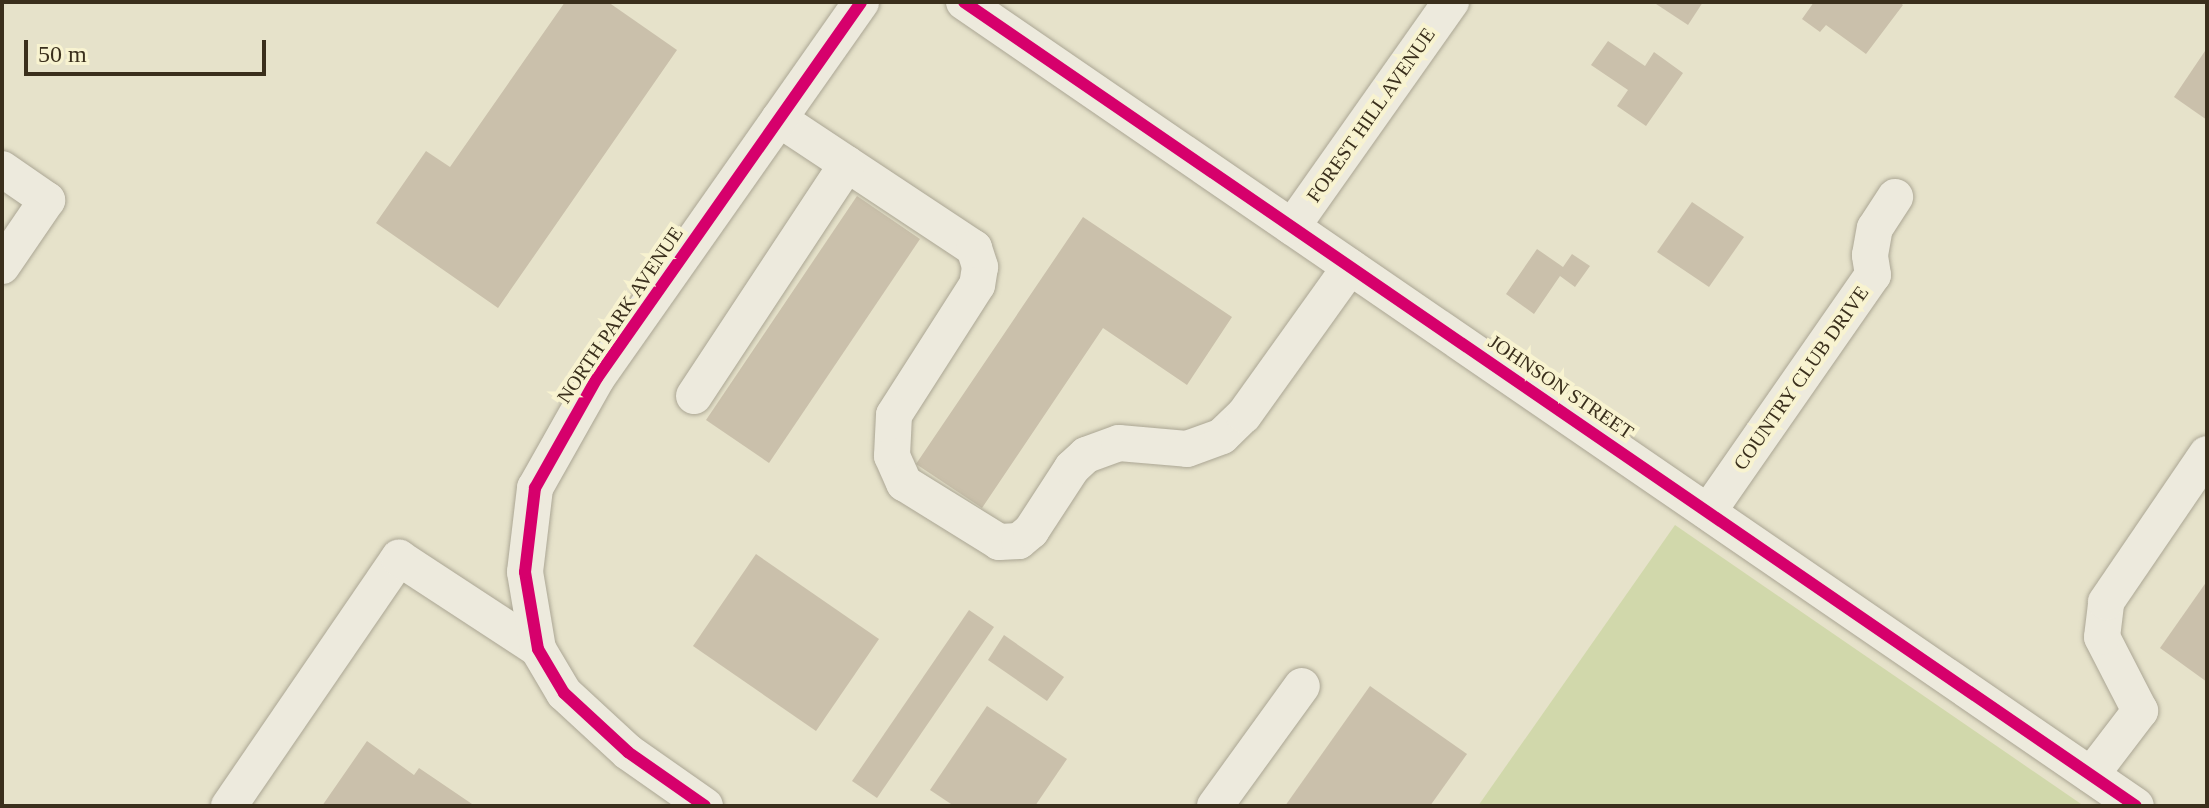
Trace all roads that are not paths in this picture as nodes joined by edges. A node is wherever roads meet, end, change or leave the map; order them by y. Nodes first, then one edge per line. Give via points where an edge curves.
1 (861, 2) edge
2 (964, 2) edge
3 (1451, 2) edge
4 (779, 119) junction
5 (847, 164) junction
6 (2, 169) edge
7 (1895, 197) dead end
8 (1292, 227) junction
9 (2, 266) edge
10 (1350, 267) junction
11 (694, 396) dead end
12 (2207, 454) edge
13 (1708, 512) junction
14 (538, 649) junction
15 (1302, 686) dead end
16 (2091, 775) junction
17 (229, 806) edge
18 (705, 806) edge
19 (1215, 806) edge
20 (2136, 806) edge

1 - 4 street, NORTH PARK AVENUE
2 - 8 street, JOHNSON STREET
3 - 8 street, FOREST HILL AVENUE
4 - 5 street
4 - 14 street, NORTH PARK AVENUE via 597,378 535,488 525,572
5 - 10 street via 974,248 980,267 977,285 894,415 892,456 904,483 999,542 1019,541 1031,531 1086,455 1119,443 1187,449 1222,436 1244,415
5 - 11 street
6 - 9 street via 47,200
7 - 13 street, COUNTRY CLUB DRIVE via 1875,228 1873,275
8 - 10 street, JOHNSON STREET
10 - 13 street, JOHNSON STREET
12 - 16 street via 2106,602 2102,637 2140,711
13 - 16 street, JOHNSON STREET
14 - 17 street via 399,558
14 - 18 street, NORTH PARK AVENUE via 564,693 628,752
15 - 19 street
16 - 20 street, JOHNSON STREET

